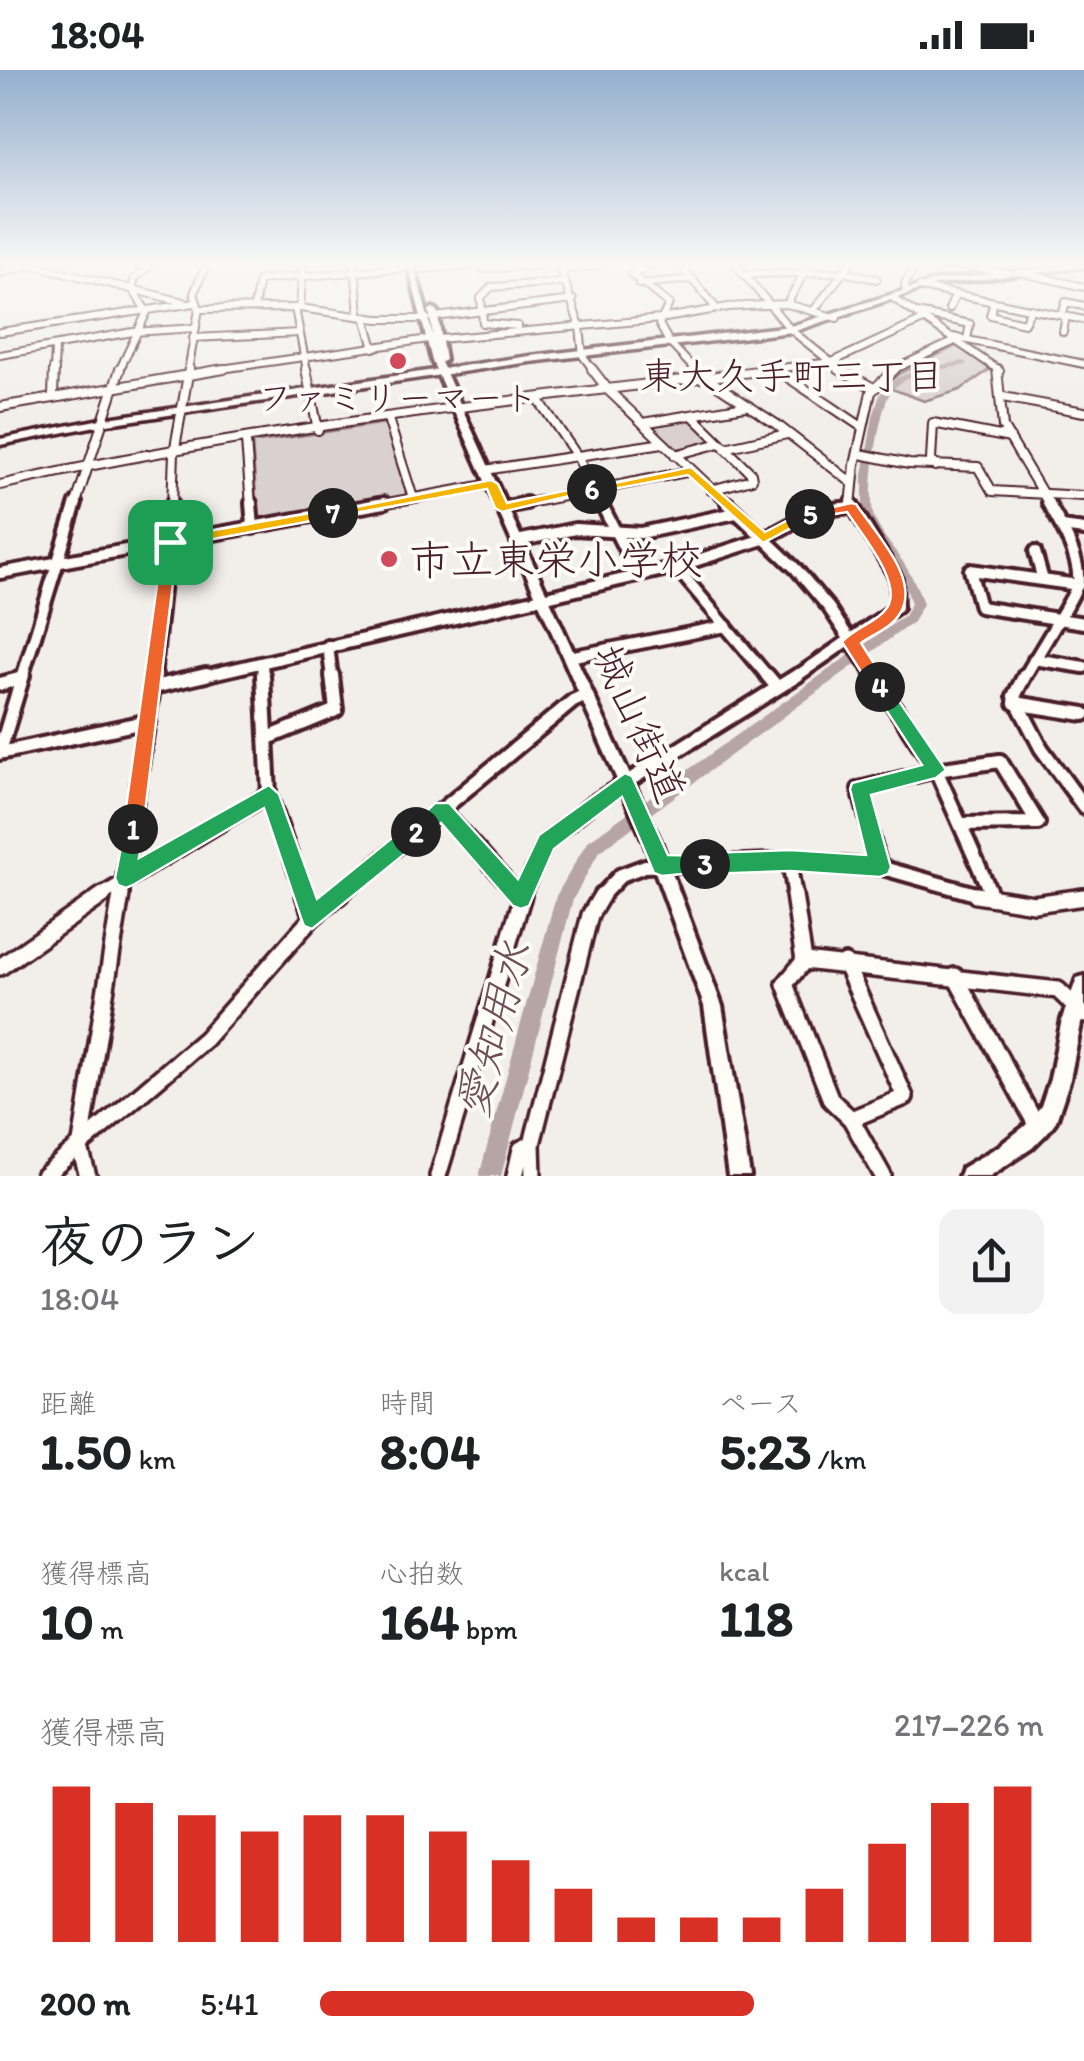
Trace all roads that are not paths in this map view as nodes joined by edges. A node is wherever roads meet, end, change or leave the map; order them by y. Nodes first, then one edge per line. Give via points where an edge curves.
1 (362, 316) edge
2 (1064, 316) edge
3 (113, 317) edge
4 (145, 317) edge
5 (197, 317) edge
6 (298, 317) edge
7 (383, 317) edge
8 (440, 317) edge
9 (483, 317) edge
10 (577, 317) edge
11 (672, 317) edge
12 (781, 317) edge
13 (832, 317) edge
14 (841, 317) edge
15 (919, 317) edge
16 (932, 317) edge
17 (998, 317) edge
18 (1027, 317) edge
19 (431, 318) junction
20 (837, 318) junction
21 (660, 319) junction
22 (924, 320) junction
23 (580, 326) junction
24 (196, 328) junction
25 (792, 330) junction
26 (524, 331) junction
27 (0, 332) edge
28 (299, 332) junction
29 (1063, 332) dead end
30 (138, 333) junction
31 (194, 338) junction
32 (951, 338) junction
33 (434, 339) junction
34 (967, 339) junction
35 (668, 343) junction
36 (55, 346) junction
37 (374, 348) junction
38 (584, 352) junction
39 (0, 354) edge
40 (304, 358) junction
41 (832, 362) junction
42 (1084, 364) edge
43 (776, 369) junction
44 (442, 372) junction
45 (186, 376) junction
46 (702, 380) junction
47 (112, 385) junction
48 (872, 387) junction
49 (311, 391) junction
50 (609, 392) junction
51 (53, 396) junction
52 (1002, 397) junction
53 (538, 399) junction
54 (746, 406) junction
55 (0, 407) edge
56 (457, 408) junction
57 (182, 409) junction
58 (1084, 412) edge
59 (692, 415) junction
60 (388, 419) junction
61 (101, 422) junction
62 (643, 423) junction
63 (862, 427) junction
64 (318, 430) junction
65 (787, 434) junction
66 (1010, 438) junction
67 (246, 441) junction
68 (0, 442) edge
69 (663, 443) junction
70 (722, 445) junction
71 (174, 454) junction
72 (860, 454) junction
73 (676, 455) junction
74 (577, 456) junction
75 (87, 465) junction
76 (935, 466) junction
77 (485, 470) junction
78 (691, 470) junction
79 (851, 482) junction
80 (491, 484) junction
81 (0, 485) edge
82 (594, 488) junction
83 (711, 490) junction
84 (1043, 492) junction
85 (1084, 496) edge
86 (413, 498) junction
87 (851, 507) junction
88 (502, 508) junction
89 (736, 514) junction
90 (1062, 527) junction
91 (253, 528) junction
92 (1084, 530) edge
93 (619, 534) junction
94 (763, 539) junction
95 (170, 542) junction
96 (517, 542) junction
97 (1035, 552) dead end
98 (1079, 560) edge
99 (57, 563) junction
100 (676, 567) junction
101 (0, 574) edge
102 (638, 576) junction
103 (1043, 580) junction
104 (1080, 588) edge
105 (542, 596) junction
106 (1056, 619) junction
107 (1084, 624) edge
108 (726, 626) junction
109 (852, 645) junction
110 (328, 646) junction
111 (569, 657) junction
112 (1034, 658) junction
113 (262, 663) junction
114 (1084, 667) edge
115 (20, 679) junction
116 (0, 684) edge
117 (154, 687) junction
118 (777, 687) junction
119 (586, 695) junction
120 (1014, 703) junction
121 (1084, 714) edge
122 (149, 721) junction
123 (268, 738) junction
124 (0, 752) edge
125 (936, 770) junction
126 (628, 788) junction
127 (269, 794) junction
128 (1084, 807) edge
129 (442, 810) junction
130 (960, 824) junction
131 (790, 860) junction
132 (662, 865) junction
133 (880, 867) junction
134 (126, 878) junction
135 (992, 896) junction
136 (521, 898) junction
137 (1084, 898) edge
138 (312, 918) junction
139 (804, 961) junction
140 (845, 963) junction
141 (0, 967) edge
142 (954, 976) junction
143 (1080, 1001) edge
144 (851, 1119) junction
145 (1038, 1128) junction
146 (532, 1144) junction
147 (80, 1149) junction
148 (44, 1176) edge
149 (88, 1176) edge
150 (438, 1176) edge
151 (516, 1176) edge
152 (533, 1176) edge
153 (739, 1176) edge
154 (883, 1176) edge
155 (970, 1176) edge

1 - 37 street
2 - 29 street
3 - 27 street
4 - 30 street
5 - 24 street
6 - 28 street
7 - 19 street
8 - 19 street
9 - 26 street via 483,322
10 - 23 street
11 - 21 street
12 - 25 street
13 - 20 street
14 - 20 main road
15 - 22 street
16 - 34 street via 970,324
17 - 18 street via 1024,322
19 - 33 street, 城山街道
20 - 25 main road
21 - 23 street
21 - 35 street
22 - 32 street
22 - 41 street
23 - 26 street
23 - 38 street
24 - 30 street
24 - 31 street
25 - 35 main road
25 - 41 street
26 - 33 street
28 - 31 street
28 - 40 street
30 - 36 street
30 - 47 street
31 - 45 street
32 - 34 street
32 - 48 street
32 - 52 street via 1000,371
33 - 37 street
33 - 44 street, 城山街道
34 - 42 street
35 - 38 main road
35 - 46 street
36 - 39 street
36 - 51 street
37 - 40 street
38 - 44 main road
38 - 50 street
40 - 45 street
40 - 49 street
41 - 43 street
41 - 48 street
43 - 46 street
43 - 63 street
44 - 49 main road
44 - 56 street, 城山街道
45 - 47 street
45 - 57 street
46 - 50 street
46 - 54 street
47 - 51 street
47 - 61 street
48 - 63 street
49 - 57 main road
49 - 64 street
50 - 53 street
50 - 62 street
51 - 55 street
52 - 58 street
52 - 66 street
53 - 56 street
53 - 74 street
54 - 59 street
54 - 65 street
56 - 60 street
56 - 77 street, 城山街道
57 - 61 main road
57 - 71 street
59 - 62 street
59 - 70 street
60 - 64 street
60 - 86 street
61 - 68 main road
61 - 75 street
62 - 69 street
63 - 72 street
64 - 67 street
65 - 70 street
65 - 79 street
66 - 76 street via 933,423
66 - 84 street
67 - 71 street
67 - 91 street
69 - 73 street
69 - 74 street
70 - 73 street
70 - 83 street via 752,479
71 - 75 street
71 - 95 street
72 - 76 street
72 - 79 street
73 - 78 street
74 - 77 street
74 - 82 street
75 - 81 street
75 - 99 street
76 - 84 street via 978,467 992,491
77 - 80 street, 城山街道
78 - 82 street
78 - 83 street
79 - 87 street
80 - 86 street
80 - 88 street, 城山街道
82 - 88 street
82 - 93 street
83 - 89 street
84 - 85 street
84 - 90 street
86 - 91 street
87 - 94 street via 815,511
87 - 109 street via 900,594 892,614
88 - 96 street, 城山街道
89 - 93 street
89 - 94 street
90 - 92 street
90 - 98 street
91 - 95 street
93 - 96 street via 575,529
93 - 102 street
94 - 100 street
94 - 109 street via 814,589
95 - 99 street
95 - 117 street
96 - 105 street, 城山街道
97 - 103 street
98 - 104 street
99 - 101 street
99 - 115 street
100 - 102 street
100 - 108 street
102 - 105 street
103 - 104 street
103 - 106 street via 970,570 980,607
104 - 106 street
105 - 110 street
105 - 111 street, 城山街道
106 - 107 street
106 - 112 street
108 - 111 street
108 - 118 street
109 - 118 street
109 - 125 street
110 - 113 street
110 - 123 street via 336,710
111 - 119 street, 城山街道
112 - 114 street
112 - 120 street
113 - 117 street
113 - 123 street
115 - 116 street
115 - 124 street
117 - 122 street
118 - 126 street
119 - 126 street, 城山街道
119 - 129 street
120 - 121 street
120 - 128 street
122 - 124 street
122 - 134 street
123 - 127 street
125 - 130 street
125 - 130 street via 1000,761 1038,822
125 - 133 street via 860,789
126 - 132 street, 城山街道
126 - 136 street via 546,842
127 - 134 street
127 - 138 street
129 - 136 street
129 - 138 street
130 - 135 street
131 - 132 street
131 - 133 street
131 - 139 street
132 - 146 street via 618,876 600,893
132 - 153 street, 城山街道 via 713,1006
133 - 135 street
134 - 141 street
134 - 147 street
135 - 137 street via 1044,906
136 - 150 street
138 - 147 street via 205,1039
139 - 140 street
139 - 144 street via 784,984 832,1100
140 - 142 street
140 - 144 street via 905,1097
142 - 143 street via 1058,990
142 - 145 street
143 - 145 street
144 - 154 street
145 - 155 street
146 - 151 street via 522,1149
146 - 152 street
147 - 148 street
147 - 149 street

